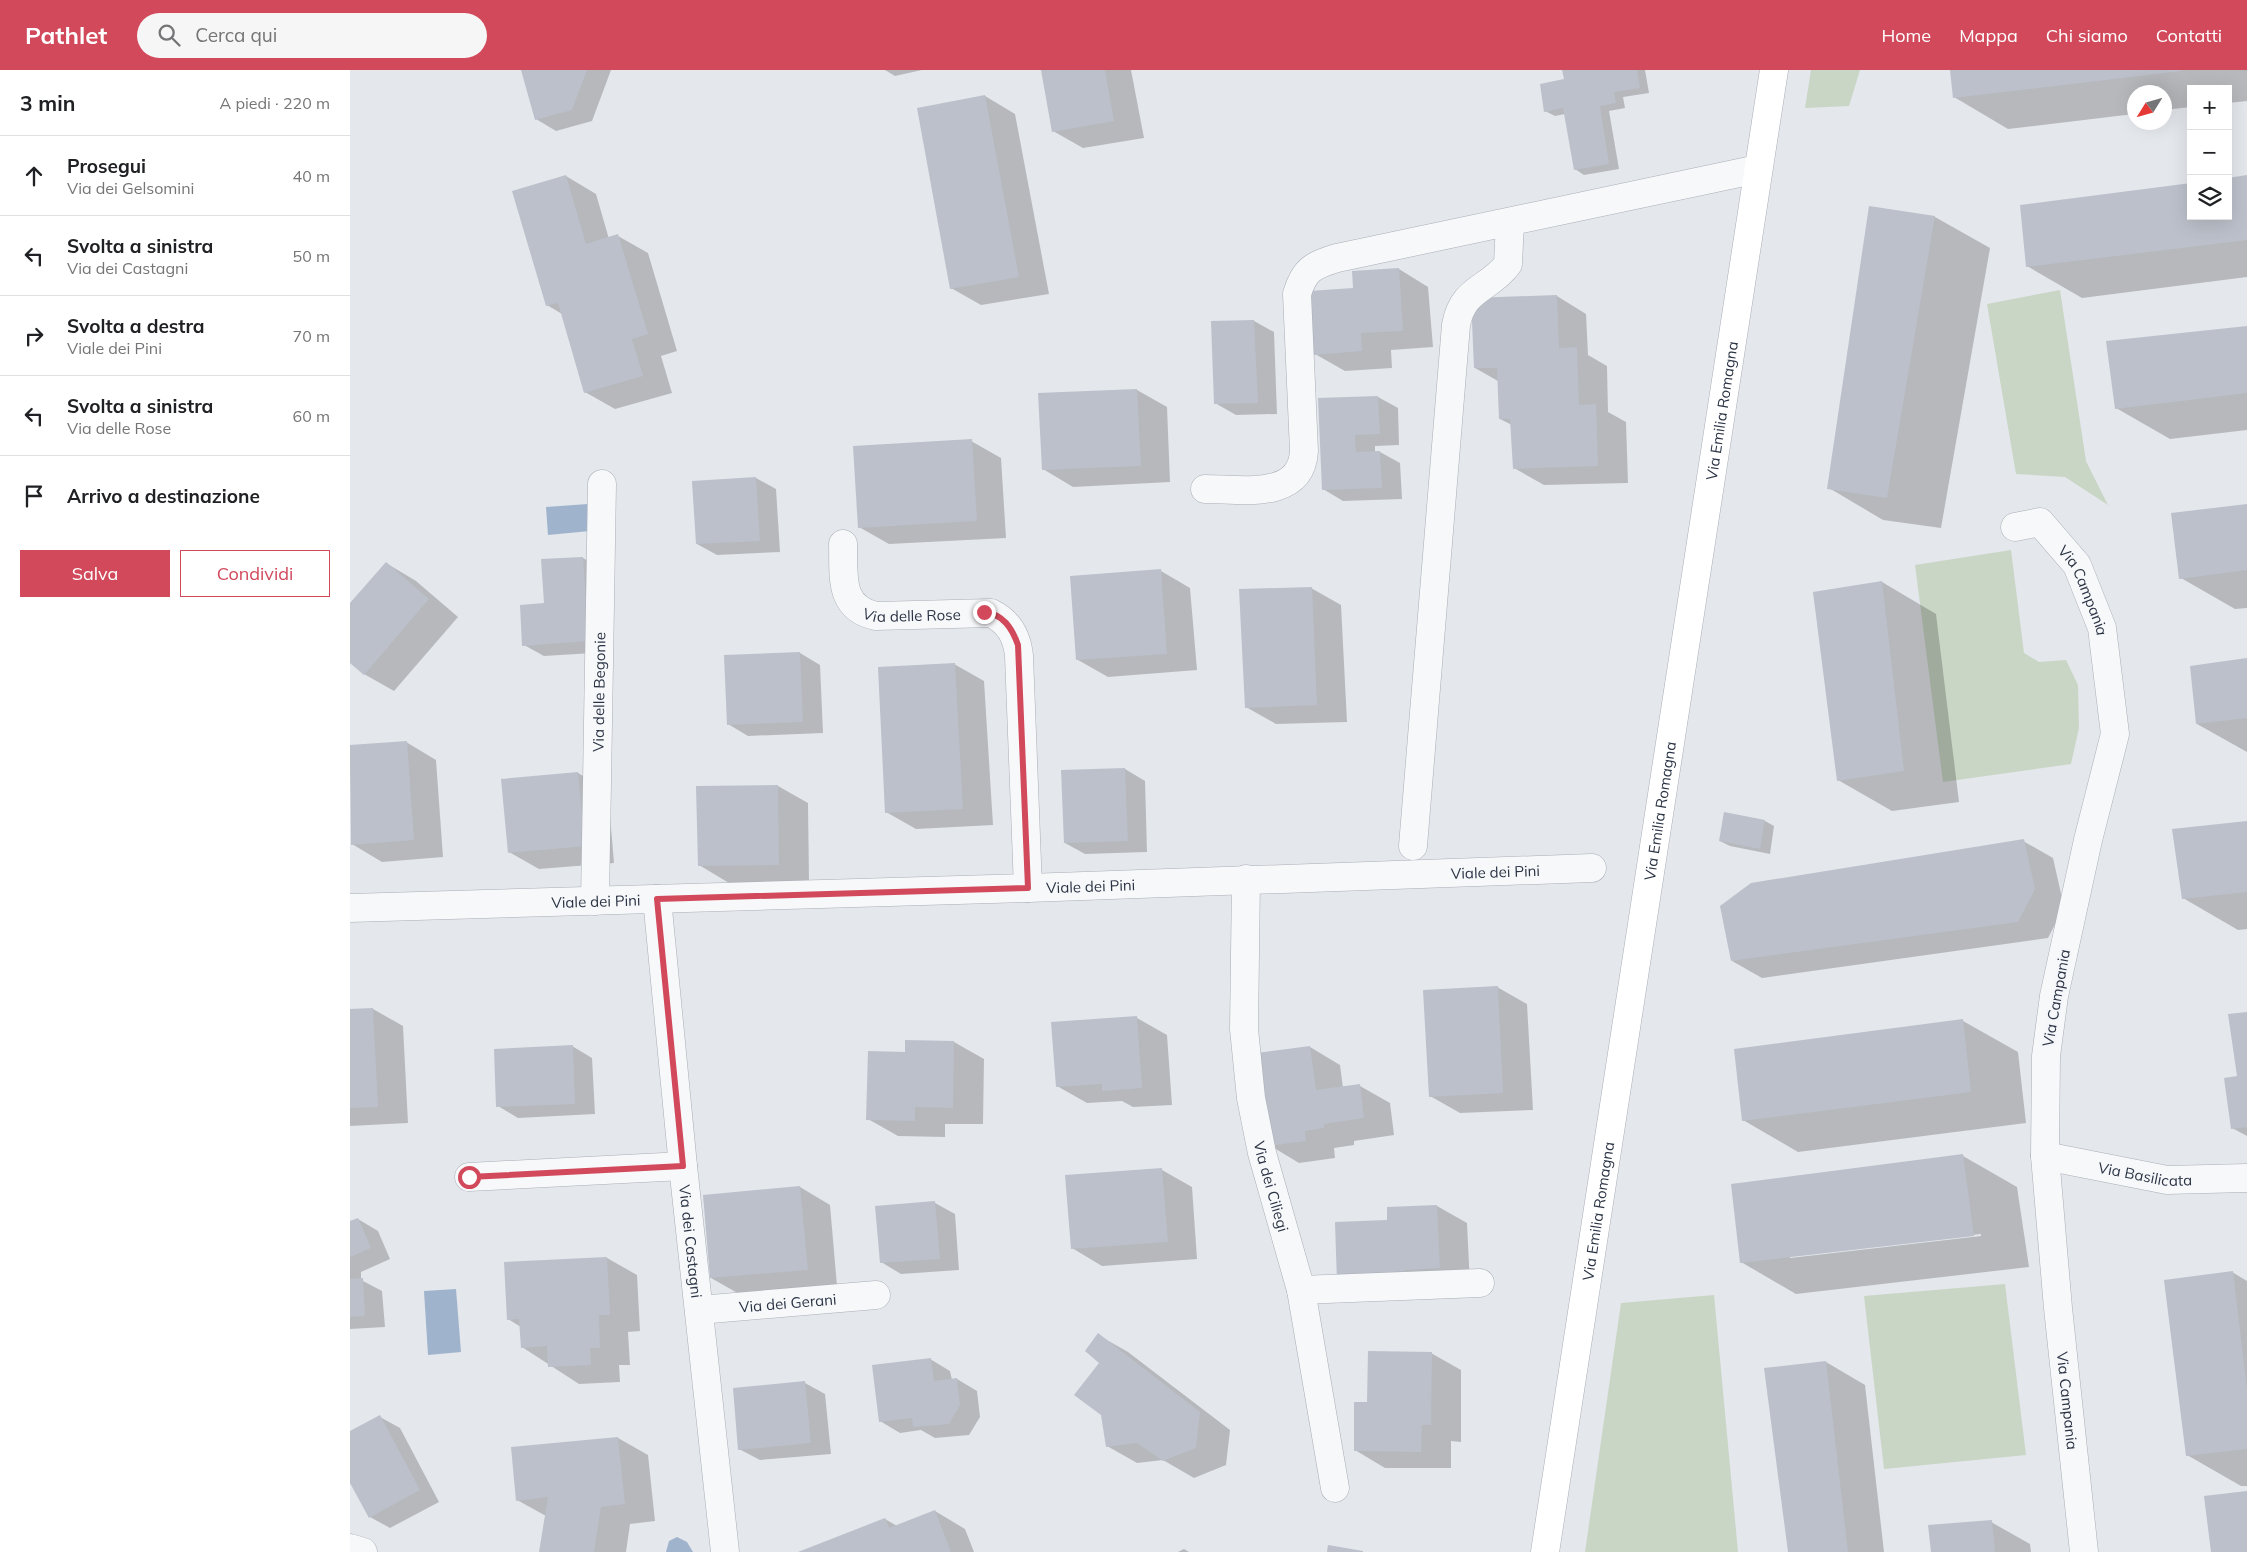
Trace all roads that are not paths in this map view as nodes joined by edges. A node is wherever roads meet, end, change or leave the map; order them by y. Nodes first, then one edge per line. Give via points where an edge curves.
1 (1774, 70) edge
2 (1758, 170) junction
3 (1510, 222) junction
4 (602, 484) dead end
5 (1205, 490) dead end
6 (2015, 527) dead end
7 (843, 544) dead end
8 (1413, 846) dead end
9 (1592, 868) dead end
10 (1246, 880) junction
11 (1028, 888) junction
12 (657, 899) junction
13 (595, 901) junction
14 (350, 908) edge
15 (2045, 1156) junction
16 (683, 1166) junction
17 (469, 1177) dead end
18 (2247, 1178) edge
19 (1480, 1283) dead end
20 (1301, 1290) junction
21 (876, 1295) dead end
22 (699, 1310) junction
23 (1335, 1488) dead end
24 (350, 1548) edge
25 (363, 1552) edge
26 (726, 1552) edge
27 (1545, 1552) edge
28 (2084, 1552) edge

1 - 2 main road, Via Emilia Romagna
2 - 3 street
2 - 27 main road, Via Emilia Romagna
3 - 5 street via 1336,258 1304,274 1296,294 1296,304 1304,461 1293,479 1278,487
3 - 8 street via 1508,264 1496,278 1462,304 1456,325
4 - 13 street, Via delle Begonie
6 - 15 street, Via Campania via 2040,522 2077,565 2102,628 2115,734 2050,1014
7 - 11 street, Via delle Rose via 845,588 853,606 860,611 876,616 991,613 1000,617 1014,633 1019,656
9 - 10 street, Viale dei Pini
10 - 11 street, Viale dei Pini
10 - 20 street, Via dei Ciliegi via 1244,1028 1247,1073 1262,1153
11 - 12 street, Viale dei Pini
12 - 13 street, Viale dei Pini
12 - 16 street, Via dei Castagni
13 - 14 street, Viale dei Pini
15 - 18 street, Via Basilicata via 2167,1180
15 - 28 street, Via Campania
16 - 17 street
16 - 22 street, Via dei Castagni
19 - 20 street
20 - 23 street, Via dei Ciliegi
21 - 22 street, Via dei Gerani
22 - 26 street, Via dei Castagni
24 - 25 street

